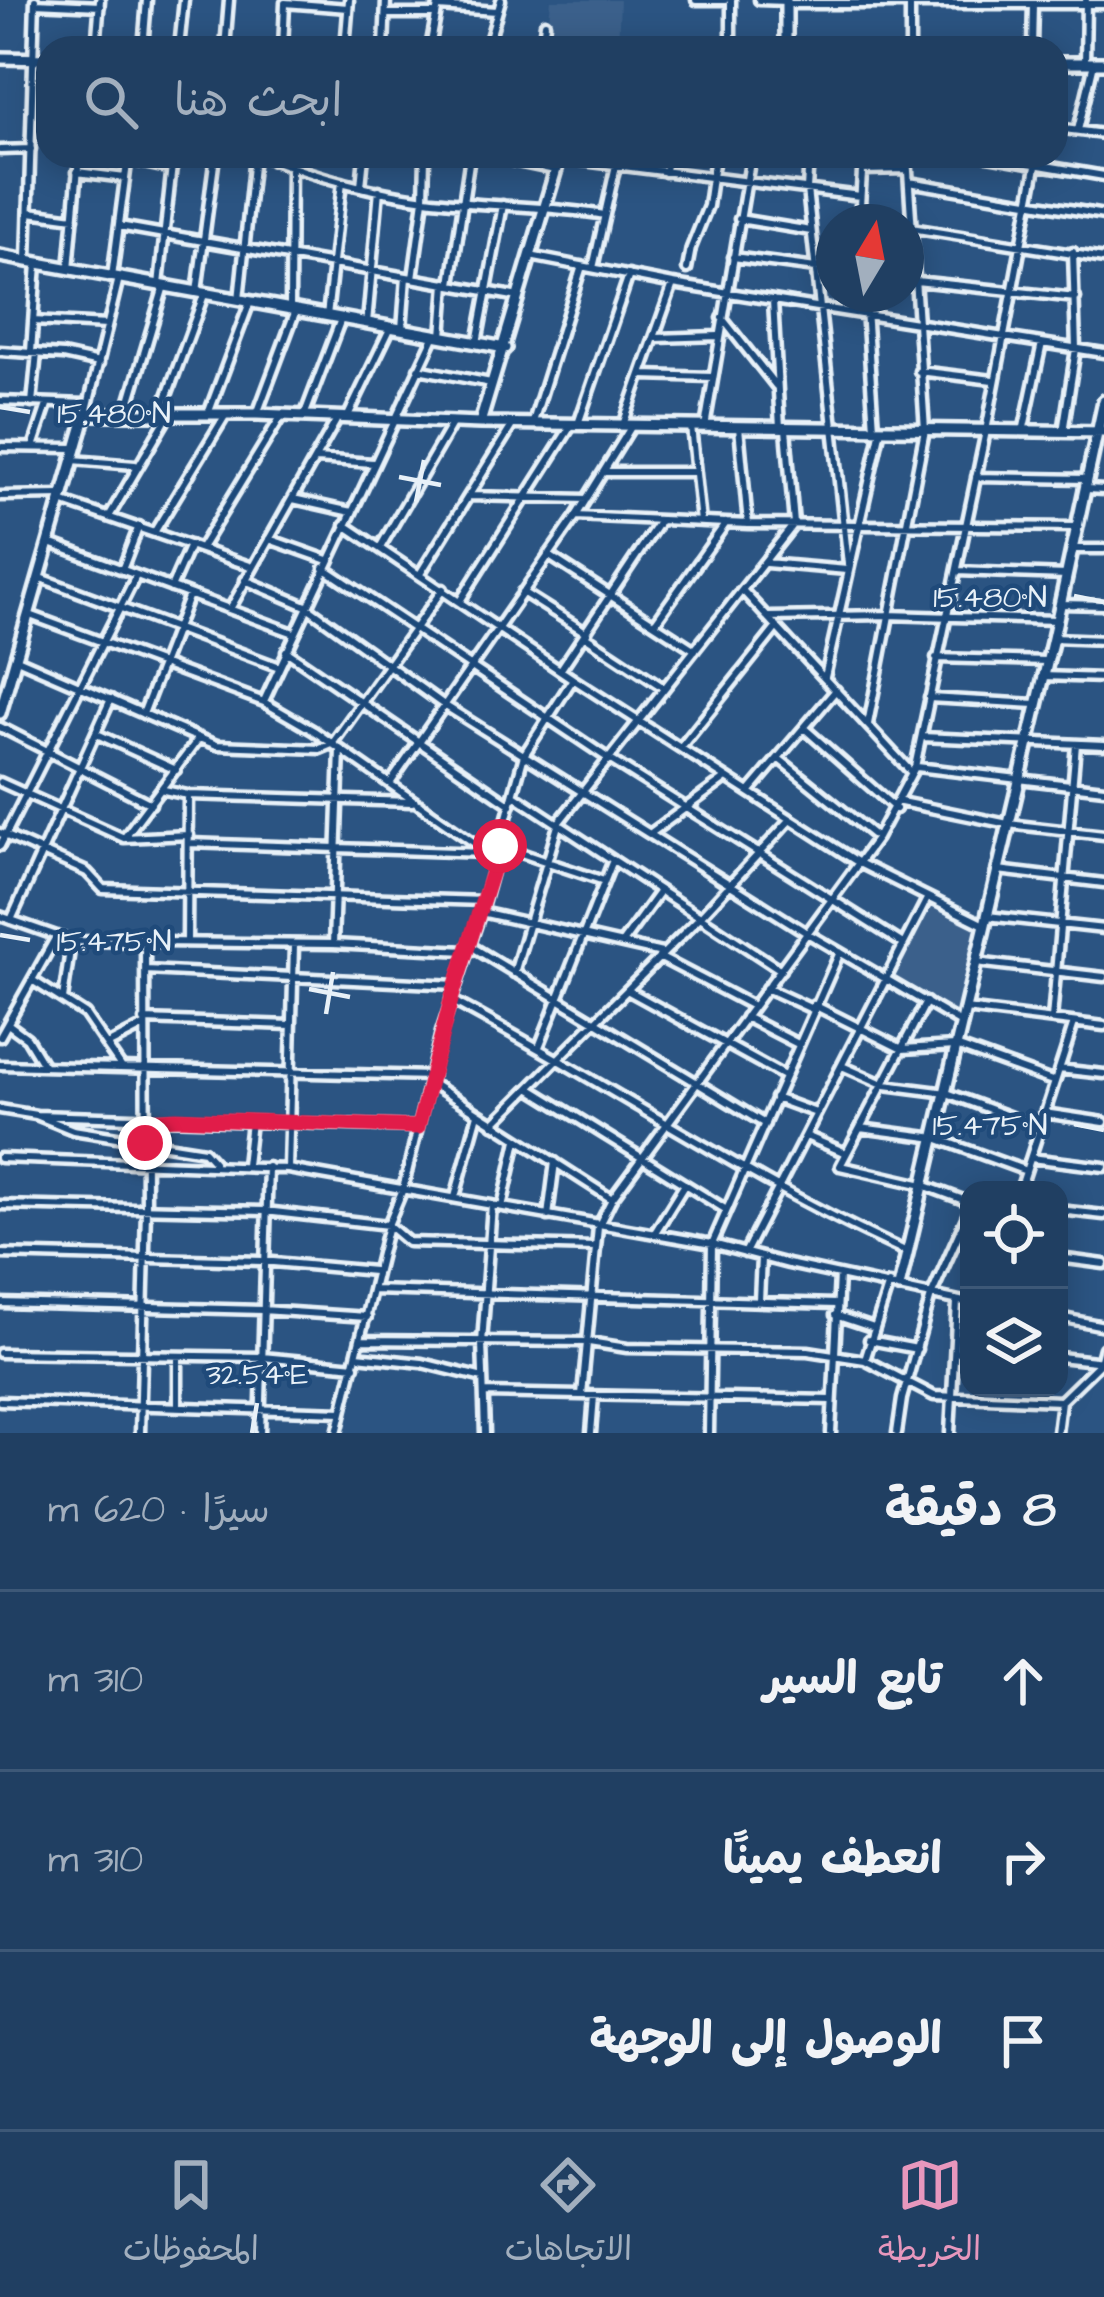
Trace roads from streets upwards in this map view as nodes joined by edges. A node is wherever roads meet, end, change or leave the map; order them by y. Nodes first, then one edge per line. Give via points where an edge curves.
1 (147, 0) edge
2 (184, 0) edge
3 (229, 0) edge
4 (386, 0) edge
5 (500, 0) edge
6 (696, 0) edge
7 (728, 0) edge
8 (759, 0) edge
9 (1034, 1) edge
10 (35, 2) edge
11 (285, 2) edge
12 (786, 2) edge
13 (1086, 2) edge
14 (100, 3) edge
15 (910, 3) edge
16 (349, 4) edge
17 (1104, 4) edge
18 (437, 7) edge
19 (497, 10) junction
20 (386, 14) junction
21 (545, 23) dead end
22 (97, 36) edge
23 (144, 36) edge
24 (180, 36) edge
25 (226, 36) edge
26 (284, 36) edge
27 (347, 36) edge
28 (385, 36) edge
29 (490, 36) edge
30 (543, 36) edge
31 (730, 36) edge
32 (785, 36) edge
33 (910, 36) edge
34 (1033, 36) edge
35 (0, 58) edge
36 (33, 58) junction
37 (1094, 64) edge
38 (1068, 129) edge
39 (1078, 130) junction
40 (1104, 134) edge
41 (31, 149) junction
42 (0, 150) edge
43 (1068, 167) edge
44 (78, 168) edge
45 (126, 168) edge
46 (168, 168) edge
47 (214, 168) edge
48 (256, 168) edge
49 (291, 168) edge
50 (295, 168) edge
51 (363, 168) edge
52 (425, 168) edge
53 (468, 168) edge
54 (550, 168) edge
55 (616, 168) edge
56 (632, 168) edge
57 (666, 168) edge
58 (713, 168) edge
59 (749, 168) edge
60 (808, 168) edge
61 (1036, 168) edge
62 (172, 169) joint
63 (555, 170) joint
64 (862, 170) joint
65 (908, 170) joint
66 (77, 172) junction
67 (665, 172) junction
68 (1104, 176) edge
69 (711, 177) junction
70 (125, 178) junction
71 (342, 181) junction
72 (746, 182) junction
73 (909, 182) junction
74 (361, 186) junction
75 (807, 188) junction
76 (379, 190) junction
77 (860, 196) junction
78 (424, 199) junction
79 (1030, 200) junction
80 (463, 202) junction
81 (860, 204) edge
82 (910, 204) edge
83 (503, 205) junction
84 (545, 205) junction
85 (29, 212) junction
86 (605, 215) junction
87 (1104, 215) edge
88 (74, 218) junction
89 (739, 219) junction
90 (119, 226) junction
91 (924, 230) edge
92 (811, 231) junction
93 (165, 233) junction
94 (205, 240) junction
95 (1021, 246) junction
96 (246, 247) junction
97 (1073, 252) junction
98 (291, 255) junction
99 (0, 256) edge
100 (530, 256) junction
101 (733, 257) junction
102 (1104, 259) edge
103 (32, 262) junction
104 (816, 262) edge
105 (333, 263) junction
106 (582, 266) junction
107 (593, 268) junction
108 (816, 268) edge
109 (69, 269) junction
110 (687, 269) dead end
111 (370, 271) junction
112 (629, 275) junction
113 (116, 277) junction
114 (410, 277) junction
115 (924, 282) edge
116 (449, 283) junction
117 (673, 284) junction
118 (162, 286) junction
119 (487, 289) junction
120 (1012, 291) junction
121 (727, 292) junction
122 (201, 293) junction
123 (519, 297) junction
124 (1076, 298) junction
125 (773, 300) junction
126 (244, 301) junction
127 (816, 306) edge
128 (293, 309) junction
129 (821, 312) edge
130 (854, 312) edge
131 (916, 312) edge
132 (867, 314) junction
133 (326, 316) junction
134 (341, 318) junction
135 (722, 318) junction
136 (33, 321) junction
137 (916, 322) junction
138 (367, 323) junction
139 (108, 325) junction
140 (397, 328) junction
141 (439, 336) junction
142 (718, 336) junction
143 (1002, 337) junction
144 (656, 338) junction
145 (477, 343) junction
146 (1042, 344) junction
147 (505, 348) junction
148 (1076, 350) junction
149 (0, 351) edge
150 (34, 352) junction
151 (1104, 353) edge
152 (99, 363) junction
153 (418, 369) junction
154 (919, 371) junction
155 (643, 375) junction
156 (712, 377) junction
157 (994, 380) junction
158 (493, 383) junction
159 (777, 387) junction
160 (0, 401) edge
161 (1104, 401) edge
162 (32, 403) junction
163 (47, 404) junction
164 (87, 409) junction
165 (126, 414) junction
166 (208, 414) junction
167 (226, 414) junction
168 (257, 414) junction
169 (282, 415) junction
170 (164, 416) junction
171 (304, 416) junction
172 (343, 418) junction
173 (394, 420) junction
174 (453, 422) junction
175 (514, 422) junction
176 (533, 422) junction
177 (480, 423) junction
178 (575, 424) junction
179 (628, 426) junction
180 (691, 426) junction
181 (705, 427) junction
182 (740, 427) junction
183 (783, 428) junction
184 (878, 428) junction
185 (832, 429) junction
186 (925, 430) junction
187 (986, 430) junction
188 (1024, 432) junction
189 (1063, 432) junction
190 (1101, 432) edge
191 (0, 447) edge
192 (33, 447) junction
193 (76, 448) junction
194 (316, 459) junction
195 (73, 460) junction
196 (374, 464) junction
197 (137, 465) junction
198 (604, 472) junction
199 (695, 472) junction
200 (976, 477) junction
201 (1088, 484) junction
202 (1104, 490) edge
203 (0, 496) edge
204 (468, 496) junction
205 (528, 497) junction
206 (62, 498) junction
207 (293, 499) junction
208 (586, 500) junction
209 (351, 512) junction
210 (110, 515) junction
211 (576, 516) junction
212 (661, 520) junction
213 (701, 522) junction
214 (726, 523) junction
215 (748, 524) junction
216 (794, 524) junction
217 (345, 525) junction
218 (841, 525) junction
219 (140, 526) junction
220 (860, 526) junction
221 (907, 526) junction
222 (966, 527) junction
223 (1078, 527) junction
224 (155, 531) junction
225 (269, 539) junction
226 (50, 543) junction
227 (190, 544) junction
228 (380, 546) junction
229 (201, 548) junction
230 (1073, 549) junction
231 (1104, 549) edge
232 (548, 555) junction
233 (766, 563) junction
234 (326, 564) junction
235 (253, 567) junction
236 (848, 567) junction
237 (122, 570) junction
238 (957, 571) junction
239 (420, 574) junction
240 (136, 575) junction
241 (1067, 575) junction
242 (40, 578) junction
243 (245, 580) junction
244 (171, 588) junction
245 (443, 589) junction
246 (743, 591) junction
247 (523, 592) junction
248 (189, 595) junction
249 (612, 597) junction
250 (460, 601) junction
251 (1060, 604) junction
252 (1104, 605) edge
253 (305, 606) junction
254 (121, 608) junction
255 (230, 609) junction
256 (30, 615) junction
257 (839, 615) junction
258 (887, 615) junction
259 (947, 616) junction
260 (769, 617) junction
261 (1057, 620) junction
262 (655, 623) junction
263 (499, 627) junction
264 (777, 627) junction
265 (175, 628) junction
266 (416, 628) junction
267 (294, 633) junction
268 (586, 635) junction
269 (1053, 638) junction
270 (1104, 640) edge
271 (104, 642) junction
272 (695, 650) junction
273 (286, 651) junction
274 (936, 658) junction
275 (17, 659) junction
276 (1046, 661) junction
277 (161, 664) junction
278 (388, 664) junction
279 (279, 667) junction
280 (471, 667) junction
281 (561, 668) junction
282 (1043, 676) junction
283 (825, 677) junction
284 (1104, 678) edge
285 (574, 679) junction
286 (81, 685) junction
287 (664, 688) junction
288 (836, 690) junction
289 (928, 698) junction
290 (111, 699) junction
291 (264, 702) junction
292 (362, 702) junction
293 (1036, 704) junction
294 (444, 705) junction
295 (0, 713) edge
296 (143, 714) junction
297 (548, 716) junction
298 (639, 722) junction
299 (868, 724) junction
300 (0, 727) edge
301 (804, 728) junction
302 (98, 734) junction
303 (921, 737) junction
304 (199, 738) junction
305 (420, 740) junction
306 (1027, 743) junction
307 (1076, 744) junction
308 (1104, 745) edge
309 (336, 747) junction
310 (681, 747) junction
311 (46, 751) junction
312 (524, 755) junction
313 (778, 758) junction
314 (609, 759) junction
315 (82, 769) junction
316 (176, 770) junction
317 (914, 770) junction
318 (727, 778) junction
319 (1020, 778) junction
320 (0, 782) edge
321 (391, 782) junction
322 (1075, 785) junction
323 (1104, 789) edge
324 (162, 790) junction
325 (583, 790) junction
326 (749, 792) junction
327 (26, 793) junction
328 (514, 794) junction
329 (188, 795) junction
330 (337, 798) junction
331 (416, 802) junction
332 (151, 804) junction
333 (511, 805) junction
334 (898, 805) junction
335 (685, 806) junction
336 (63, 810) junction
337 (790, 820) junction
338 (560, 822) junction
339 (1008, 824) junction
340 (1070, 831) junction
341 (651, 833) junction
342 (3, 834) edge
343 (1104, 835) edge
344 (124, 838) junction
345 (877, 838) junction
346 (189, 839) junction
347 (0, 846) edge
348 (500, 846) junction
349 (335, 848) junction
350 (46, 851) junction
351 (761, 852) junction
352 (487, 853) junction
353 (496, 858) junction
354 (549, 860) junction
355 (613, 860) junction
356 (859, 863) junction
357 (998, 871) junction
358 (1064, 878) junction
359 (604, 881) junction
360 (730, 883) junction
361 (1104, 883) edge
362 (660, 891) junction
363 (188, 892) junction
364 (335, 895) junction
365 (832, 896) junction
366 (928, 898) junction
367 (484, 901) junction
368 (481, 912) junction
369 (0, 917) edge
370 (699, 918) junction
371 (11, 920) junction
372 (986, 921) junction
373 (532, 923) junction
374 (1060, 924) junction
375 (1104, 929) edge
376 (807, 932) junction
377 (584, 934) junction
378 (56, 937) junction
379 (146, 940) junction
380 (71, 941) junction
381 (187, 941) junction
382 (622, 943) junction
383 (295, 944) junction
384 (333, 944) junction
385 (903, 944) junction
386 (467, 948) junction
387 (841, 952) junction
388 (661, 955) junction
389 (976, 962) junction
390 (146, 970) junction
391 (781, 970) junction
392 (1056, 972) junction
393 (514, 973) junction
394 (294, 976) junction
395 (1104, 977) edge
396 (886, 978) junction
397 (32, 980) junction
398 (456, 985) junction
399 (766, 988) junction
400 (627, 990) junction
401 (557, 998) junction
402 (63, 999) junction
403 (451, 1000) junction
404 (926, 1002) junction
405 (752, 1005) junction
406 (813, 1008) junction
407 (964, 1009) junction
408 (745, 1017) junction
409 (1052, 1019) junction
410 (596, 1022) junction
411 (144, 1023) junction
412 (961, 1023) junction
413 (1074, 1023) junction
414 (8, 1024) junction
415 (292, 1025) junction
416 (1104, 1026) edge
417 (860, 1027) junction
418 (0, 1037) edge
419 (723, 1044) junction
420 (798, 1044) junction
421 (106, 1045) junction
422 (956, 1046) junction
423 (539, 1047) junction
424 (902, 1049) junction
425 (558, 1058) junction
426 (0, 1065) edge
427 (44, 1066) junction
428 (842, 1066) junction
429 (123, 1069) junction
430 (1059, 1069) junction
431 (145, 1070) junction
432 (291, 1073) junction
433 (1104, 1074) edge
434 (784, 1076) junction
435 (432, 1080) junction
436 (1054, 1082) junction
437 (695, 1083) junction
438 (885, 1085) junction
439 (529, 1088) junction
440 (947, 1093) junction
441 (774, 1097) junction
442 (0, 1109) edge
443 (816, 1113) junction
444 (478, 1114) junction
445 (1045, 1114) junction
446 (36, 1115) junction
447 (145, 1120) junction
448 (251, 1121) junction
449 (290, 1122) junction
450 (1104, 1122) edge
451 (667, 1123) junction
452 (494, 1124) junction
453 (765, 1124) junction
454 (418, 1127) junction
455 (860, 1128) junction
456 (1040, 1128) junction
457 (806, 1136) junction
458 (936, 1138) junction
459 (517, 1140) junction
460 (145, 1143) junction
461 (846, 1153) junction
462 (0, 1158) edge
463 (1031, 1158) junction
464 (640, 1159) junction
465 (146, 1161) junction
466 (555, 1162) junction
467 (215, 1164) junction
468 (246, 1165) junction
469 (268, 1167) junction
470 (1104, 1167) edge
471 (288, 1169) junction
472 (743, 1171) junction
473 (1026, 1172) junction
474 (1024, 1181) edge
475 (685, 1184) junction
476 (923, 1185) junction
477 (403, 1189) junction
478 (778, 1190) junction
479 (454, 1198) junction
480 (612, 1199) junction
481 (960, 1199) edge
482 (492, 1204) junction
483 (0, 1205) edge
484 (502, 1207) junction
485 (725, 1209) junction
486 (146, 1210) junction
487 (265, 1211) junction
488 (1068, 1211) edge
489 (1104, 1215) edge
490 (548, 1216) junction
491 (388, 1225) junction
492 (598, 1227) junction
493 (960, 1231) edge
494 (654, 1234) junction
495 (489, 1243) junction
496 (712, 1244) junction
497 (597, 1247) junction
498 (905, 1251) junction
499 (745, 1253) junction
500 (0, 1254) edge
501 (146, 1258) junction
502 (761, 1258) junction
503 (1068, 1259) edge
504 (262, 1261) junction
505 (1104, 1264) edge
506 (376, 1271) junction
507 (838, 1275) junction
508 (894, 1285) junction
509 (372, 1290) junction
510 (487, 1291) junction
511 (595, 1295) junction
512 (931, 1296) junction
513 (714, 1300) junction
514 (759, 1300) junction
515 (957, 1302) junction
516 (960, 1302) edge
517 (0, 1303) edge
518 (835, 1304) junction
519 (145, 1306) junction
520 (262, 1310) junction
521 (835, 1315) junction
522 (367, 1317) junction
523 (1068, 1319) edge
524 (1104, 1326) edge
525 (874, 1328) junction
526 (361, 1340) junction
527 (869, 1340) junction
528 (589, 1342) junction
529 (482, 1343) junction
530 (916, 1348) junction
531 (1104, 1348) edge
532 (709, 1349) junction
533 (0, 1353) edge
534 (955, 1353) junction
535 (960, 1353) edge
536 (832, 1355) junction
537 (143, 1356) junction
538 (178, 1356) junction
539 (357, 1356) junction
540 (262, 1357) junction
541 (1068, 1358) edge
542 (866, 1360) junction
543 (1102, 1363) edge
544 (355, 1366) junction
545 (484, 1378) junction
546 (908, 1384) junction
547 (485, 1393) junction
548 (582, 1395) junction
549 (594, 1396) junction
550 (710, 1396) junction
551 (831, 1400) junction
552 (951, 1400) junction
553 (0, 1401) edge
554 (1061, 1401) junction
555 (142, 1406) junction
556 (178, 1406) junction
557 (261, 1408) junction
558 (342, 1412) junction
559 (140, 1433) edge
560 (260, 1433) edge
561 (337, 1433) edge
562 (484, 1433) edge
563 (591, 1433) edge
564 (710, 1433) edge
565 (831, 1433) edge
566 (897, 1433) edge
567 (950, 1433) edge
568 (1057, 1433) edge

1 - 23 street
2 - 24 street
3 - 25 street
4 - 20 street
5 - 19 street
6 - 7 street
7 - 31 street
8 - 12 street
9 - 13 street
9 - 15 street
9 - 34 street
10 - 14 street
10 - 36 street
11 - 16 street
11 - 26 street
12 - 15 street
12 - 32 street
13 - 17 street
13 - 37 street
14 - 22 street
15 - 33 street
16 - 27 street
18 - 19 street
18 - 20 street
19 - 29 street
20 - 28 street
21 - 30 street
35 - 36 street
36 - 41 street
37 - 39 street
38 - 39 street
39 - 40 street
41 - 42 street
41 - 85 street
43 - 68 street
44 - 66 street
45 - 70 street
46 - 62 street
47 - 94 street
48 - 96 street
49 - 98 street
50 - 71 street
51 - 74 street
52 - 78 street
53 - 80 street
54 - 63 street
55 - 86 street
56 - 67 street
57 - 67 street
58 - 69 street
59 - 72 street
60 - 75 street
61 - 79 street
62 - 93 street
63 - 84 street
64 - 65 street
64 - 77 street
65 - 73 street
66 - 70 street
66 - 88 street
67 - 69 street
69 - 72 street
69 - 110 street
70 - 90 street
71 - 74 street
71 - 105 street
72 - 75 street
72 - 89 street
73 - 79 street
73 - 82 street
74 - 76 street
75 - 77 street
75 - 92 street
76 - 78 street
76 - 111 street
77 - 81 street
78 - 80 street
78 - 114 street
79 - 87 street
79 - 95 street
80 - 83 street
80 - 116 street
83 - 84 street
83 - 119 street
84 - 86 street
84 - 100 street
85 - 88 street
85 - 103 street
86 - 107 street
88 - 109 street
89 - 92 street
89 - 101 street
90 - 93 street
90 - 113 street
91 - 95 street
92 - 104 street
93 - 94 street
93 - 118 street
94 - 96 street
94 - 122 street
95 - 97 street
95 - 120 street
96 - 98 street
96 - 126 street
97 - 102 street
97 - 124 street
98 - 105 street
98 - 128 street
99 - 103 street
100 - 106 street
100 - 123 street
101 - 108 street
101 - 121 street
103 - 109 street
103 - 136 street
105 - 111 street
105 - 133 street
106 - 107 street
106 - 176 street
107 - 112 street
109 - 113 street
111 - 114 street
111 - 138 street
112 - 117 street
112 - 178 street
113 - 118 street
113 - 139 street
114 - 116 street
114 - 140 street
115 - 120 street
116 - 119 street
116 - 141 street
117 - 121 street
117 - 144 street
118 - 122 street
118 - 165 street
119 - 123 street
119 - 145 street
120 - 124 street
120 - 143 street
121 - 125 street
121 - 135 street
122 - 126 street
122 - 170 street
123 - 147 street
124 - 148 street
125 - 127 street
125 - 159 street
126 - 128 street
126 - 166 street
128 - 133 street
128 - 168 street
129 - 185 street
130 - 132 street
131 - 137 street
132 - 137 street
132 - 184 street
133 - 134 street
134 - 138 street
134 - 171 street
135 - 142 street
135 - 159 street
136 - 139 street
136 - 150 street
137 - 143 street
137 - 154 street
138 - 140 street
139 - 152 street
140 - 141 street
140 - 172 street
141 - 145 street
141 - 153 street
142 - 144 street
142 - 156 street
143 - 146 street
143 - 157 street
144 - 155 street
145 - 147 street
146 - 148 street
146 - 188 street
147 - 158 street
148 - 151 street
148 - 189 street
149 - 150 street
150 - 152 street
150 - 162 street
152 - 164 street
153 - 158 street
153 - 173 street
154 - 157 street
154 - 186 street
155 - 156 street
155 - 179 street
156 - 181 street
157 - 187 street
158 - 177 street
159 - 183 street
160 - 162 street
161 - 190 street
162 - 163 street
163 - 164 street
163 - 192 street
164 - 165 street
164 - 193 street
165 - 170 street
166 - 167 street
166 - 170 street
167 - 168 street
167 - 224 street
168 - 169 street
169 - 171 street
169 - 229 street
170 - 197 street
171 - 172 street
172 - 173 street
172 - 194 street
173 - 174 street
173 - 196 street
174 - 177 street
174 - 228 street
175 - 176 street
175 - 177 street
175 - 204 street
176 - 178 street
178 - 179 street
178 - 205 street
179 - 180 street
179 - 198 street
180 - 181 street
180 - 199 street
181 - 182 street
182 - 183 street
182 - 215 street
183 - 185 street
183 - 216 street
184 - 185 street
184 - 186 street
184 - 220 street
185 - 218 street
186 - 187 street
186 - 221 street
187 - 188 street
187 - 200 street
188 - 189 street
189 - 190 street
190 - 201 street
191 - 192 street
192 - 193 street
193 - 195 street
194 - 196 street
194 - 207 street
195 - 197 street
195 - 206 street
196 - 209 street
197 - 210 street
198 - 199 street
198 - 208 street
199 - 213 street
200 - 201 street
200 - 222 street
201 - 202 street
201 - 223 street
203 - 206 street
204 - 205 street
204 - 239 street
205 - 208 street
205 - 250 street
206 - 210 street
206 - 226 street
207 - 209 street
207 - 225 street
208 - 211 street
209 - 217 street
210 - 219 street
211 - 212 street
211 - 232 street
212 - 213 street
212 - 249 street
213 - 214 street
214 - 215 street
214 - 262 street
215 - 216 street
216 - 218 street
216 - 233 street
217 - 228 street
217 - 234 street
218 - 220 street
218 - 236 street
219 - 224 street
219 - 237 street
220 - 221 street
220 - 236 street
221 - 222 street
221 - 258 street
222 - 223 street
222 - 238 street
223 - 230 street
224 - 227 street
225 - 234 street
225 - 235 street
226 - 237 street
226 - 242 street
227 - 229 street
227 - 244 street
228 - 239 street
229 - 235 street
230 - 231 street
230 - 241 street
232 - 247 street
232 - 249 street
233 - 236 street
233 - 246 street
234 - 253 street
234 - 266 street
235 - 243 street
236 - 257 street
237 - 240 street
238 - 241 street
238 - 259 street
239 - 245 street
240 - 244 street
240 - 254 street
241 - 251 street
242 - 254 street
242 - 256 street
243 - 253 street
243 - 255 street
244 - 248 street
245 - 250 street
245 - 266 street
246 - 260 street
246 - 272 street
247 - 263 street
247 - 268 street
248 - 255 street
248 - 265 street
249 - 262 street
249 - 268 street
250 - 263 street
251 - 252 street
251 - 261 street
253 - 267 street
253 - 278 street
254 - 265 street
254 - 271 street
255 - 267 street
256 - 271 street
256 - 275 street
257 - 258 street
257 - 260 street
257 - 283 street
258 - 259 street
258 - 299 street
259 - 261 street
259 - 274 street
260 - 264 street
261 - 269 street
262 - 272 street
263 - 280 street
263 - 281 street
264 - 283 street
264 - 310 street
265 - 277 street
265 - 279 street
266 - 278 street
266 - 280 street
267 - 273 street
268 - 281 street
268 - 287 street
269 - 270 street
269 - 276 street
271 - 277 street
271 - 286 street
272 - 287 street
273 - 279 street
273 - 292 street
274 - 276 street
274 - 289 street
275 - 286 street
275 - 295 street
276 - 282 street
277 - 291 street
277 - 296 street
278 - 292 street
278 - 294 street
279 - 291 street
280 - 294 street
280 - 297 street
281 - 285 street
282 - 284 street
282 - 293 street
283 - 288 street
285 - 297 street
285 - 298 street
286 - 290 street
286 - 311 street
287 - 298 street
288 - 299 street
288 - 301 street
289 - 293 street
289 - 303 street
290 - 296 street
290 - 302 street
291 - 309 street
292 - 305 street
292 - 309 street
293 - 306 street
294 - 305 street
294 - 312 street
296 - 304 street
297 - 312 street
297 - 314 street
298 - 310 street
298 - 314 street
299 - 317 street
300 - 311 street
301 - 313 street
301 - 334 street
302 - 315 street
302 - 316 street
303 - 306 street
303 - 317 street
304 - 309 street via 210,745
304 - 316 street
305 - 321 street
305 - 333 street
306 - 307 street
306 - 319 street
307 - 308 street
307 - 322 street
309 - 321 street
309 - 330 street
310 - 318 street
311 - 315 street
311 - 327 street
312 - 325 street
312 - 328 street
313 - 326 street
313 - 345 street
314 - 325 street
314 - 335 street
315 - 332 street
315 - 336 street
316 - 324 street
317 - 319 street
317 - 334 street
318 - 326 street
318 - 335 street
319 - 322 street
319 - 339 street
320 - 327 street
321 - 331 street
322 - 323 street
322 - 340 street
324 - 329 street
324 - 332 street
325 - 338 street
325 - 341 street
326 - 337 street
327 - 336 street
327 - 342 street
328 - 333 street
328 - 338 street
329 - 330 street
329 - 346 street
330 - 331 street
330 - 349 street
331 - 352 street
332 - 344 street
333 - 348 street
334 - 339 street
334 - 345 street
335 - 341 street
335 - 351 street
336 - 344 street
336 - 350 street
337 - 351 street
337 - 356 street
338 - 354 street
338 - 355 street
339 - 340 street
339 - 357 street
340 - 343 street
340 - 358 street
341 - 360 street
342 - 347 street
342 - 350 street
344 - 346 street
345 - 356 street
346 - 349 street
346 - 363 street
348 - 353 street
348 - 354 street
349 - 352 street
349 - 364 street
350 - 363 street via 103,889
350 - 371 street
351 - 360 street
351 - 365 street
352 - 353 street
353 - 367 street
354 - 359 street
354 - 373 street
355 - 359 street
355 - 362 street
356 - 365 street
356 - 366 street
357 - 358 street
357 - 372 street
358 - 361 street
358 - 374 street
359 - 377 street
360 - 370 street
360 - 376 street
362 - 370 street
362 - 382 street
363 - 364 street
363 - 381 street
364 - 367 street
364 - 384 street
365 - 376 street
365 - 385 street
366 - 372 street
366 - 385 street
367 - 368 street
368 - 373 street
368 - 386 street
369 - 371 street
370 - 388 street
370 - 391 street
371 - 378 street
372 - 374 street
372 - 389 street
373 - 377 street
373 - 393 street
374 - 375 street
374 - 392 street
376 - 387 street
376 - 391 street
377 - 382 street
377 - 401 street
378 - 380 street
378 - 397 street
379 - 380 street
379 - 381 street
379 - 390 street
380 - 402 street
381 - 383 street
382 - 388 street
383 - 384 street
383 - 394 street
384 - 386 street
385 - 396 street
386 - 393 street
386 - 398 street
387 - 396 street
387 - 406 street
388 - 400 street
388 - 405 street
389 - 392 street
389 - 407 street
390 - 394 street
390 - 411 street
391 - 399 street
392 - 395 street
392 - 409 street
393 - 401 street
394 - 398 street
394 - 415 street
396 - 404 street
396 - 417 street
397 - 402 street
397 - 414 street
398 - 403 street
399 - 405 street
399 - 406 street
400 - 410 street
400 - 419 street
401 - 410 street
401 - 423 street
402 - 421 street
403 - 423 street
403 - 435 street
404 - 412 street
404 - 424 street
405 - 408 street
406 - 417 street
406 - 420 street
407 - 409 street
407 - 412 street
408 - 419 street
408 - 420 street
409 - 413 street
410 - 425 street
410 - 437 street
411 - 415 street
411 - 421 street
411 - 431 street
412 - 422 street
413 - 416 street
413 - 430 street
414 - 418 street
414 - 427 street
415 - 432 street
417 - 424 street
417 - 428 street
419 - 434 street
419 - 437 street
420 - 434 street
421 - 429 street
422 - 424 street
422 - 436 street
422 - 440 street
423 - 425 street
424 - 438 street
425 - 439 street
425 - 451 street
426 - 427 street
427 - 429 street
428 - 438 street
428 - 443 street
429 - 431 street
430 - 433 street
430 - 436 street
431 - 432 street
431 - 447 street
432 - 435 street
432 - 449 street
434 - 441 street
435 - 444 street
435 - 454 street
436 - 445 street
437 - 451 street
437 - 453 street
438 - 440 street
438 - 455 street
439 - 452 street
439 - 464 street
440 - 456 street
440 - 458 street
441 - 443 street
441 - 453 street
442 - 446 street
443 - 457 street
444 - 452 street
444 - 479 street
445 - 450 street
445 - 456 street
446 - 447 street
446 - 460 street
447 - 448 street
447 - 460 street
448 - 449 street
448 - 468 street
449 - 454 street
449 - 471 street
451 - 464 street
451 - 472 street
452 - 459 street
453 - 472 street
454 - 477 street
455 - 458 street
455 - 461 street
456 - 463 street
457 - 461 street
457 - 478 street
458 - 473 street
458 - 476 street
459 - 466 street
459 - 484 street
460 - 465 street
460 - 467 street via 204,1151
461 - 476 street via 842,1169
462 - 465 street
463 - 470 street
463 - 473 street
464 - 475 street
464 - 480 street
465 - 467 street
465 - 486 street
466 - 480 street
466 - 490 street
467 - 468 street
468 - 469 street
469 - 471 street
469 - 487 street
471 - 477 street
472 - 478 street
472 - 485 street
473 - 474 street
475 - 485 street
475 - 494 street
476 - 481 street
476 - 498 street
477 - 479 street
477 - 491 street
478 - 498 street
478 - 499 street
479 - 482 street
480 - 492 street
482 - 484 street
482 - 495 street
483 - 486 street
484 - 490 street
485 - 496 street
486 - 487 street
486 - 501 street
487 - 491 street
487 - 504 street
488 - 489 street
490 - 492 street
491 - 495 street via 408,1242
491 - 506 street
492 - 494 street
492 - 497 street
493 - 512 street
494 - 496 street
495 - 497 street
495 - 510 street
496 - 499 street
496 - 513 street
497 - 511 street
498 - 508 street
499 - 502 street
500 - 501 street
501 - 504 street
501 - 519 street
502 - 507 street
502 - 514 street
503 - 505 street
504 - 506 street
504 - 520 street
506 - 509 street
507 - 508 street
507 - 518 street
508 - 512 street
508 - 525 street
509 - 510 street
509 - 522 street
510 - 511 street
510 - 529 street
511 - 513 street
511 - 528 street
512 - 515 street
512 - 530 street
513 - 514 street
513 - 532 street
514 - 518 street
515 - 516 street
515 - 534 street
517 - 519 street
518 - 521 street
519 - 520 street
519 - 537 street
520 - 522 street
520 - 540 street
521 - 525 street
521 - 536 street
522 - 526 street
523 - 524 street
525 - 527 street
526 - 529 street
526 - 539 street
527 - 530 street
527 - 542 street
528 - 529 street
528 - 532 street
528 - 548 street
529 - 545 street
530 - 546 street
531 - 543 street
532 - 536 street
532 - 550 street
533 - 537 street
534 - 535 street
534 - 552 street
536 - 542 street
536 - 551 street
537 - 538 street
537 - 555 street
538 - 540 street
538 - 556 street
539 - 544 street
539 - 545 street
540 - 544 street
540 - 557 street
541 - 543 street
542 - 546 street
543 - 554 street
544 - 558 street
545 - 547 street
546 - 552 street
546 - 566 street
547 - 548 street
547 - 562 street
548 - 549 street
549 - 550 street
549 - 563 street
550 - 551 street
550 - 564 street
551 - 565 street
552 - 554 street
552 - 567 street
553 - 555 street
554 - 568 street
555 - 556 street
555 - 559 street
556 - 557 street
557 - 558 street
557 - 560 street
558 - 561 street

